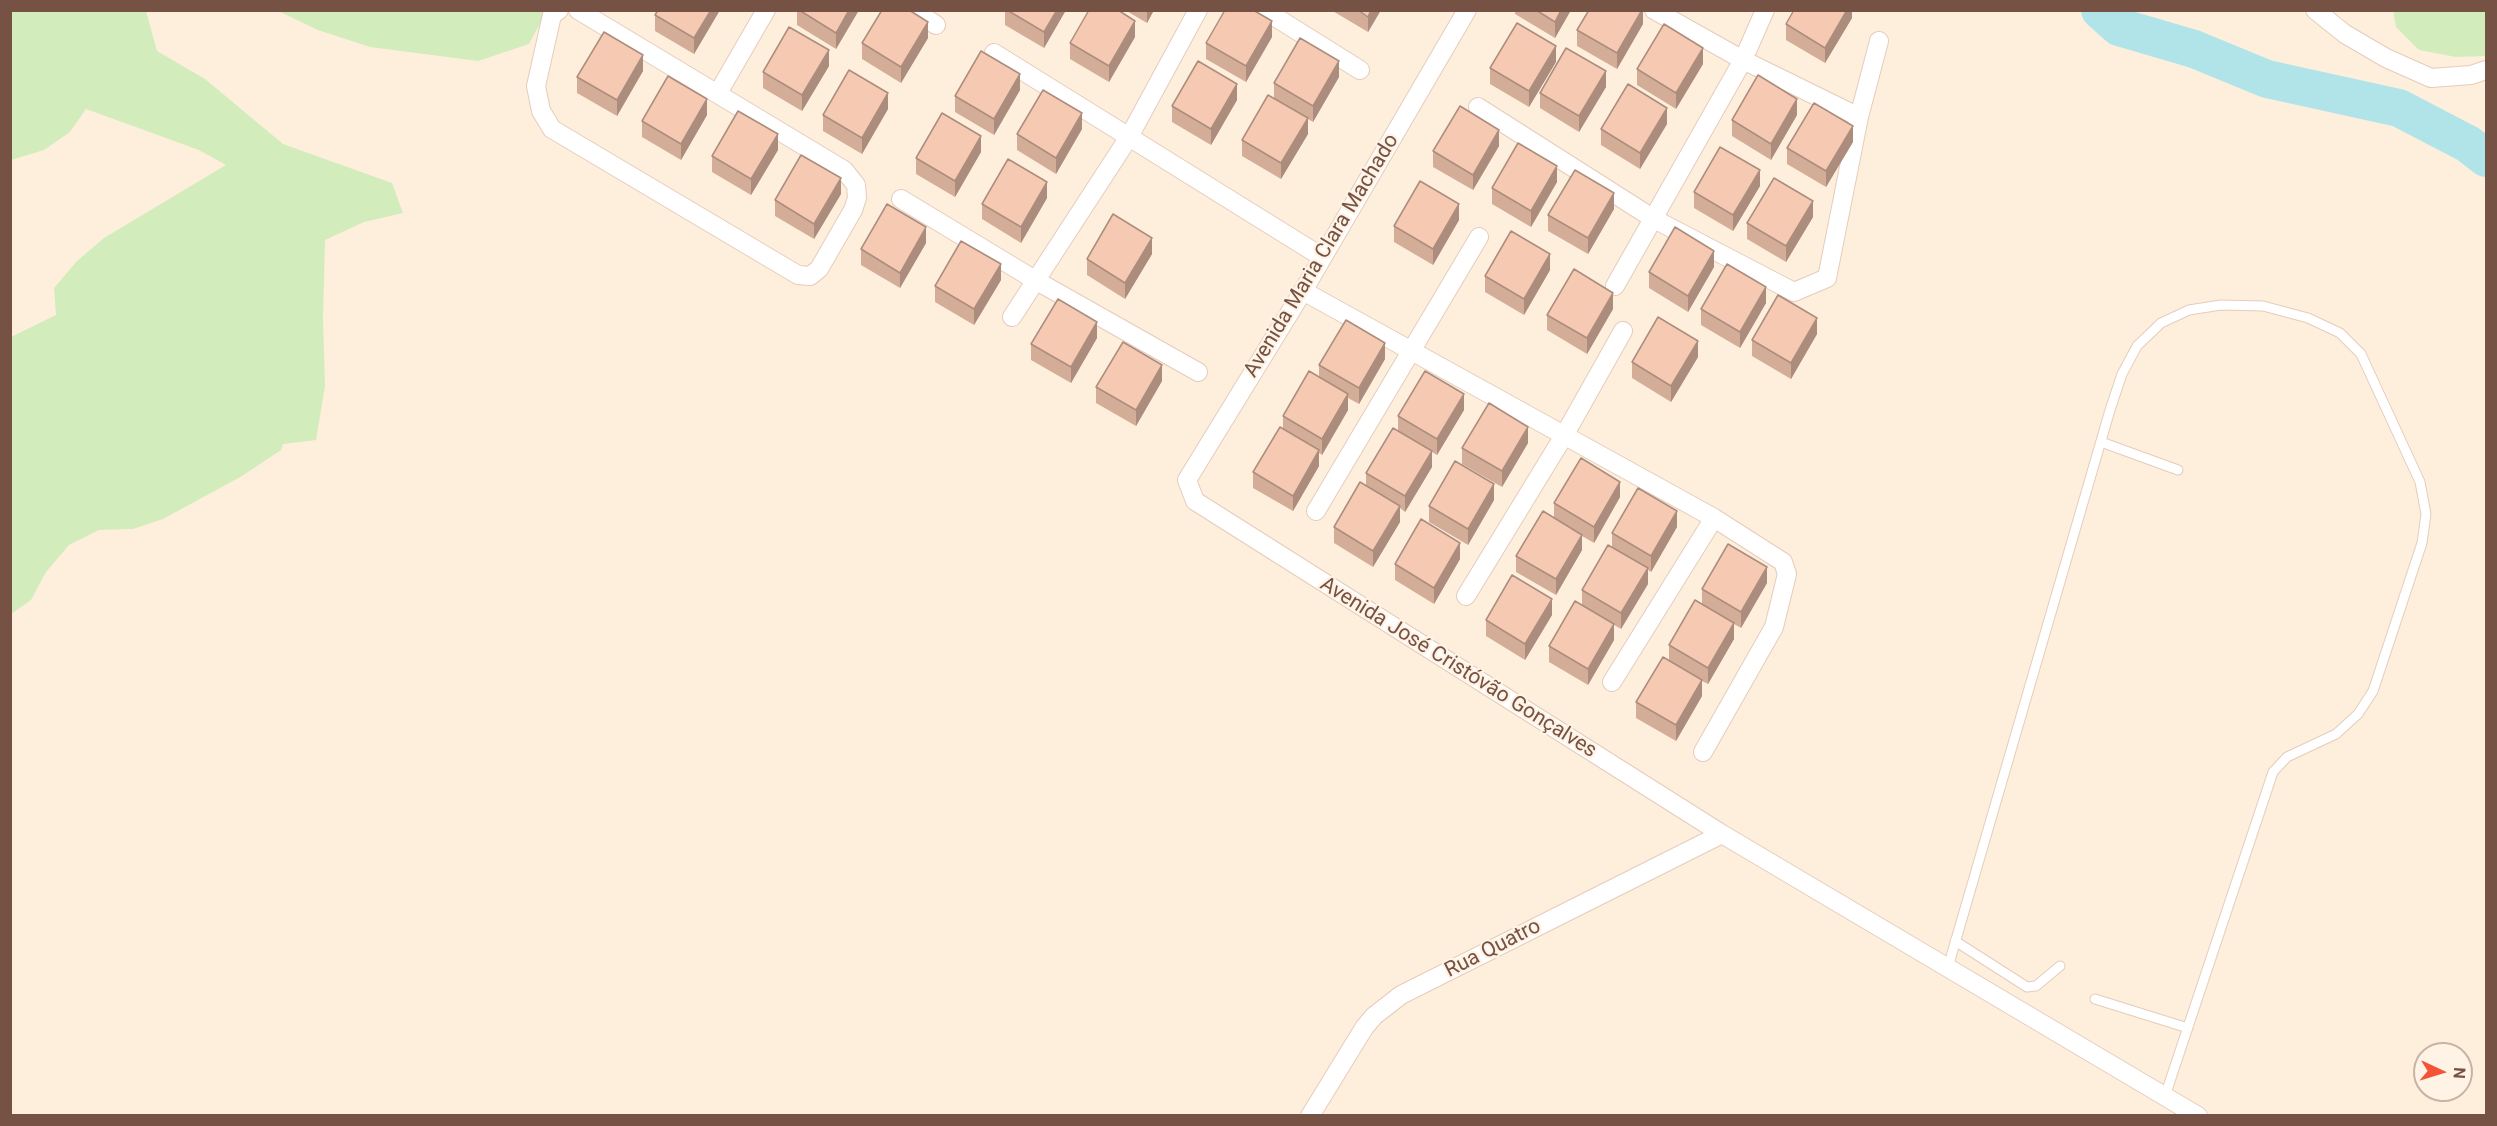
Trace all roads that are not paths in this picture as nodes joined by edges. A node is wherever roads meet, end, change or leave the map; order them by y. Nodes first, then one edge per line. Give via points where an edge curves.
1 (559, 10) edge
2 (578, 10) edge
3 (766, 10) edge
4 (913, 10) edge
5 (1198, 10) edge
6 (1264, 10) edge
7 (1467, 10) edge
8 (1654, 10) edge
9 (1765, 10) edge
10 (2315, 10) edge
11 (936, 25) dead end
12 (1879, 41) dead end
13 (994, 53) dead end
14 (1743, 60) junction
15 (1360, 70) dead end
16 (2487, 70) edge
17 (718, 93) junction
18 (1478, 107) dead end
19 (1859, 117) junction
20 (1129, 137) junction
21 (901, 199) dead end
22 (1654, 219) junction
23 (1479, 237) dead end
24 (1322, 257) junction
25 (1035, 280) junction
26 (1615, 286) dead end
27 (1303, 291) junction
28 (1012, 317) dead end
29 (1623, 331) dead end
30 (1412, 350) junction
31 (1198, 372) dead end
32 (1565, 435) junction
33 (2100, 442) junction
34 (2178, 470) dead end
35 (1195, 501) joint
36 (1316, 511) dead end
37 (1714, 518) junction
38 (1466, 596) dead end
39 (1612, 682) dead end
40 (1703, 752) dead end
41 (1722, 834) junction
42 (1955, 942) junction
43 (2060, 966) dead end
44 (1948, 968) junction
45 (2095, 999) dead end
46 (2188, 1028) junction
47 (2165, 1096) junction
48 (1310, 1116) edge
49 (2198, 1116) edge

1 - 17 street via 552,15 536,86 541,111 552,129 798,274 810,276 819,269 853,210 856,185 844,170
2 - 17 street
3 - 17 street
4 - 11 street
5 - 20 street
6 - 15 street
7 - 24 street, Avenida Maria Clara Machado
8 - 14 street
9 - 14 street
10 - 16 street via 2386,58 2431,78
12 - 19 street
13 - 20 street
14 - 19 street
14 - 22 street
18 - 22 street
19 - 22 street via 1827,278 1794,292
20 - 24 street
20 - 25 street
21 - 25 street
22 - 26 street
23 - 30 street
24 - 27 street, Avenida Maria Clara Machado
25 - 28 street
25 - 31 street
27 - 30 street
27 - 35 street, Avenida Maria Clara Machado via 1187,480
29 - 32 street
30 - 32 street
30 - 36 street
32 - 37 street
32 - 38 street
33 - 34 lane
33 - 42 lane
33 - 46 lane via 2122,374 2137,346 2161,323 2189,310 2221,305 2263,306 2308,318 2340,333 2361,354 2420,482 2426,514 2422,543 2373,691 2358,714 2336,734 2287,757 2273,772
35 - 41 street, Avenida José Cristóvão Gonçalves
37 - 39 street
37 - 40 street via 1783,562 1787,574 1774,627
41 - 44 street, Avenida José Cristóvão Gonçalves
41 - 48 street, Rua Quatro via 1401,995 1364,1028
42 - 43 lane via 2027,987 2036,986
42 - 44 lane
44 - 47 street, Avenida José Cristóvão Gonçalves
45 - 46 lane
46 - 47 lane
47 - 49 street, Avenida José Cristóvão Gonçalves

